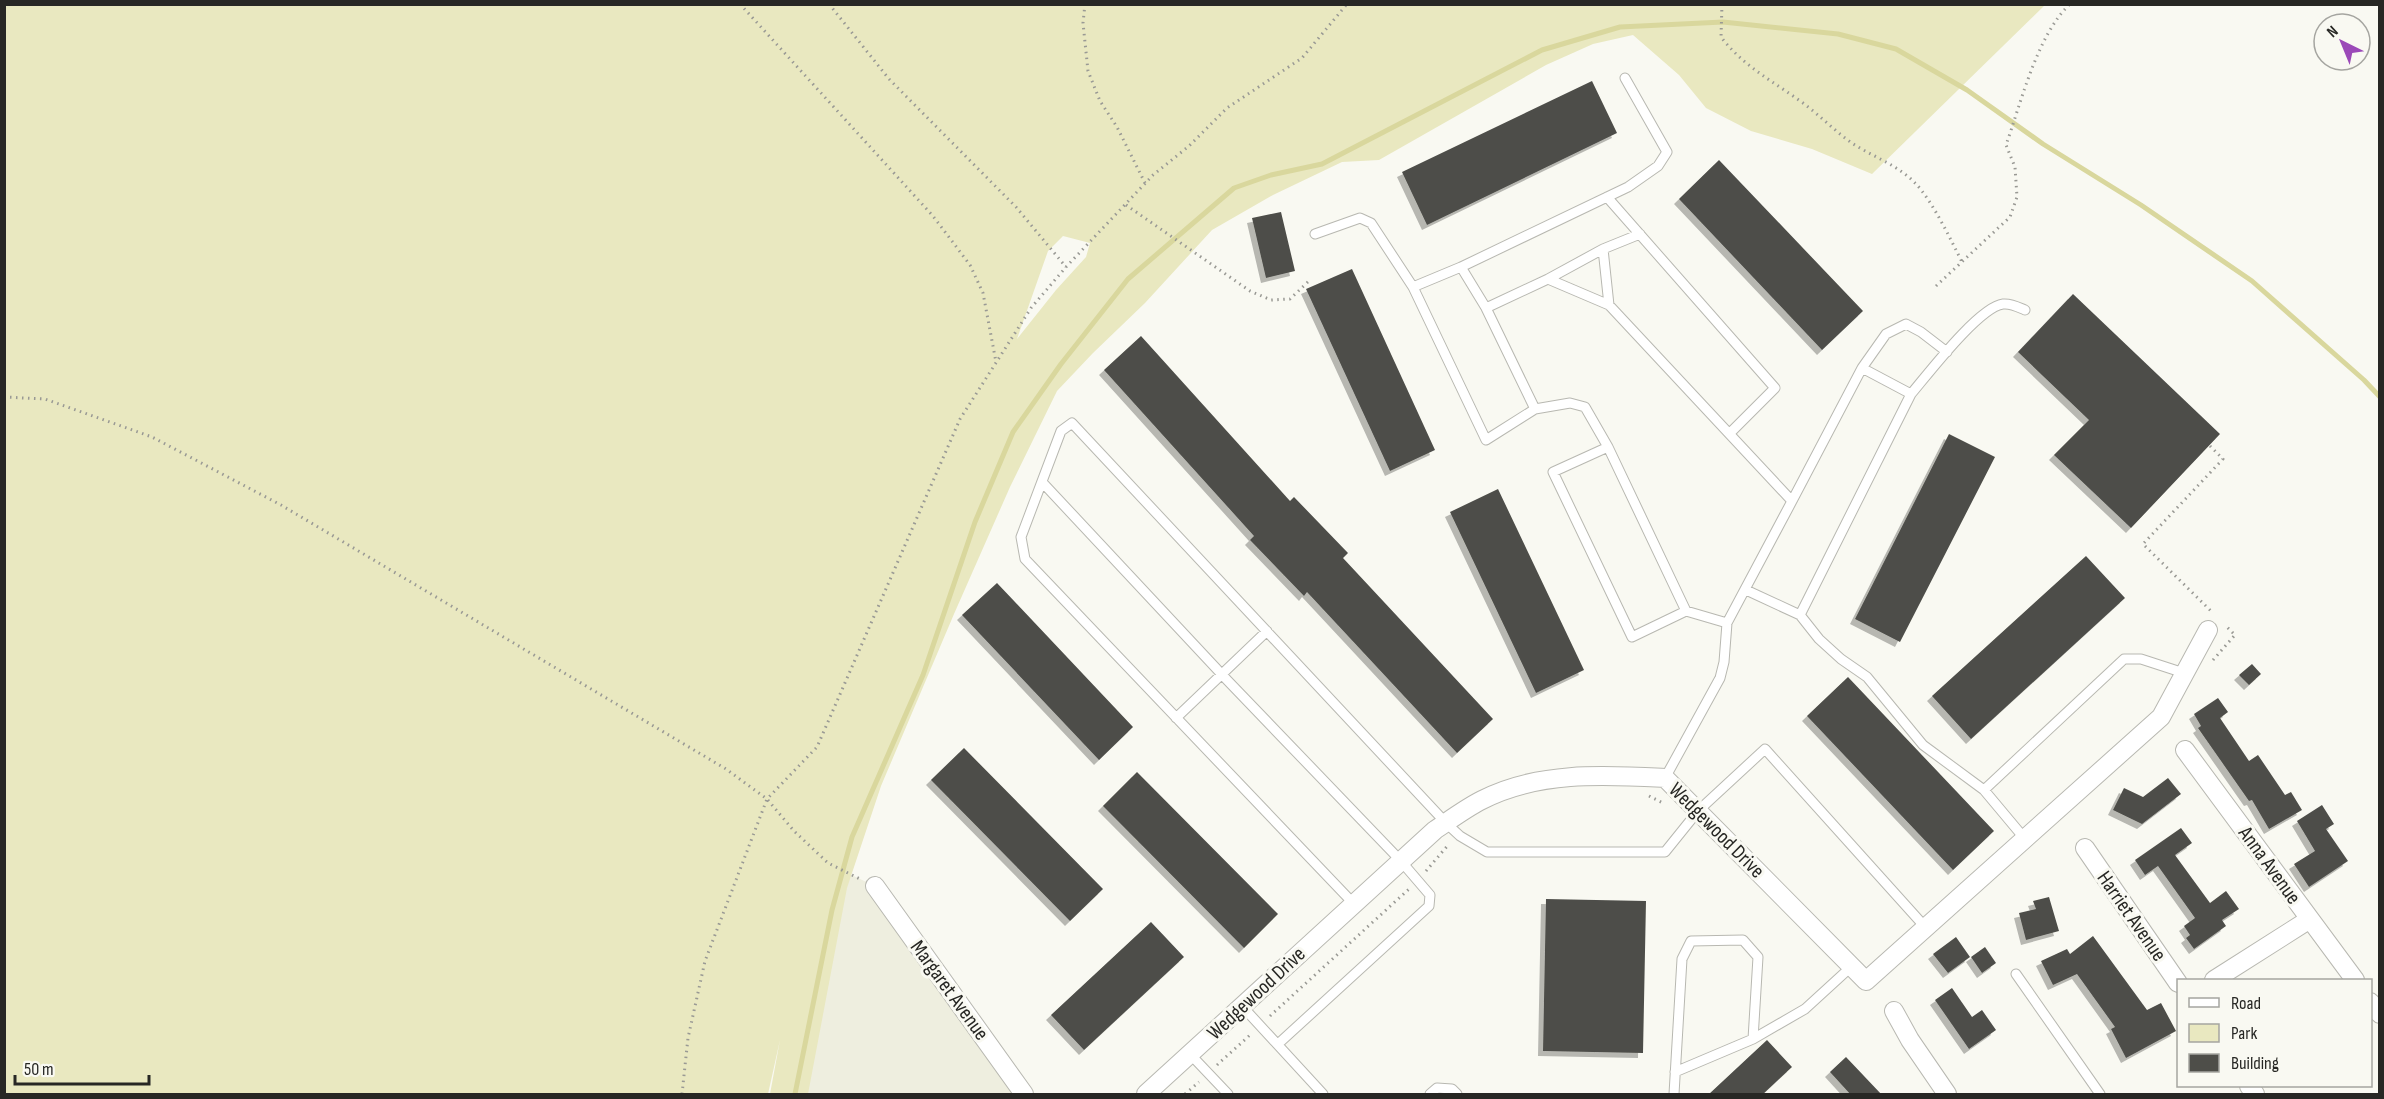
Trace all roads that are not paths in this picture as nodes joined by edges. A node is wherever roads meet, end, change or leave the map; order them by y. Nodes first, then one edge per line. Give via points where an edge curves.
1 (1625, 78) dead end
2 (1607, 197) junction
3 (1315, 234) dead end
4 (1640, 234) junction
5 (1603, 249) junction
6 (1461, 267) junction
7 (1548, 279) junction
8 (1413, 287) junction
9 (1609, 305) junction
10 (1486, 308) junction
11 (2025, 310) dead end
12 (1947, 352) junction
13 (1862, 368) junction
14 (1911, 394) junction
15 (1535, 409) junction
16 (1730, 432) junction
17 (1608, 447) junction
18 (1042, 482) junction
19 (1792, 501) junction
20 (1746, 590) junction
21 (1686, 611) junction
22 (1800, 615) junction
23 (2213, 621) road end
24 (1727, 623) junction
25 (1267, 631) junction
26 (2184, 673) junction
27 (1222, 675) junction
28 (1176, 718) junction
29 (2185, 750) dead end
30 (1665, 778) junction
31 (1984, 790) junction
32 (1695, 815) junction
33 (1446, 823) junction
34 (2025, 839) junction
35 (2085, 848) dead end
36 (1400, 860) junction
37 (868, 883) road end
38 (1353, 903) junction
39 (2310, 920) junction
40 (1926, 928) junction
41 (1852, 966) junction
42 (2016, 974) dead end
43 (2217, 979) edge
44 (2354, 979) edge
45 (2177, 982) edge
46 (1242, 1006) junction
47 (1894, 1011) dead end
48 (1753, 1039) junction
49 (1278, 1044) junction
50 (1190, 1054) junction
51 (1676, 1072) junction
52 (1024, 1095) edge
53 (1146, 1095) edge
54 (1228, 1095) edge
55 (1323, 1095) edge
56 (1430, 1095) edge
57 (1457, 1095) edge
58 (1674, 1095) edge
59 (1947, 1095) edge
60 (2100, 1095) edge

1 - 2 lane via 1667,152 1658,166
2 - 4 lane
2 - 6 lane
3 - 8 lane via 1360,218 1371,223
4 - 5 lane
4 - 16 lane via 1775,388
5 - 7 lane
5 - 9 lane
6 - 8 lane
6 - 10 lane
7 - 9 lane
7 - 10 lane
8 - 15 lane via 1486,440
9 - 16 lane
10 - 15 lane
11 - 12 lane via 2001,304 1973,322
12 - 13 lane via 1906,324 1886,334
12 - 14 lane
13 - 14 lane
13 - 19 lane
14 - 22 lane
15 - 17 lane via 1570,403 1585,408
16 - 19 lane
17 - 21 lane
17 - 21 lane via 1553,472 1632,637
18 - 25 lane via 1061,431 1072,423
18 - 27 lane
18 - 28 lane via 1021,537 1025,559
19 - 20 lane
20 - 22 lane
20 - 24 lane
21 - 24 lane
22 - 31 lane via 1819,639 1867,677 1923,745
23 - 26 street, Wedgewood Drive
24 - 30 lane via 1720,678
25 - 27 lane
25 - 33 lane
26 - 31 lane via 2141,659 2124,659
26 - 34 street, Wedgewood Drive via 2162,717
27 - 28 lane
27 - 36 lane
28 - 38 lane
29 - 39 street, Anna Avenue
30 - 32 street, Wedgewood Drive
30 - 33 street, Wedgewood Drive via 1579,776 1522,784 1483,799
31 - 34 lane
32 - 33 lane via 1665,852 1487,852
32 - 40 lane via 1765,750
32 - 41 street, Wedgewood Drive
33 - 36 street, Wedgewood Drive
34 - 40 street, Wedgewood Drive
35 - 45 street, Harriet Avenue
36 - 38 street, Wedgewood Drive
36 - 49 lane via 1430,895 1429,906
37 - 52 street, Margaret Avenue
38 - 46 street, Wedgewood Drive
39 - 43 street
39 - 44 street, Anna Avenue
40 - 41 street, Wedgewood Drive via 1866,981
41 - 48 lane via 1805,1009
42 - 60 lane
46 - 49 lane
46 - 50 street, Wedgewood Drive
47 - 59 street
48 - 51 lane
48 - 51 lane via 1758,957 1743,940 1691,941 1682,959
49 - 55 lane
50 - 53 street, Wedgewood Drive
50 - 54 lane
51 - 58 lane
56 - 57 lane via 1437,1088 1452,1089

